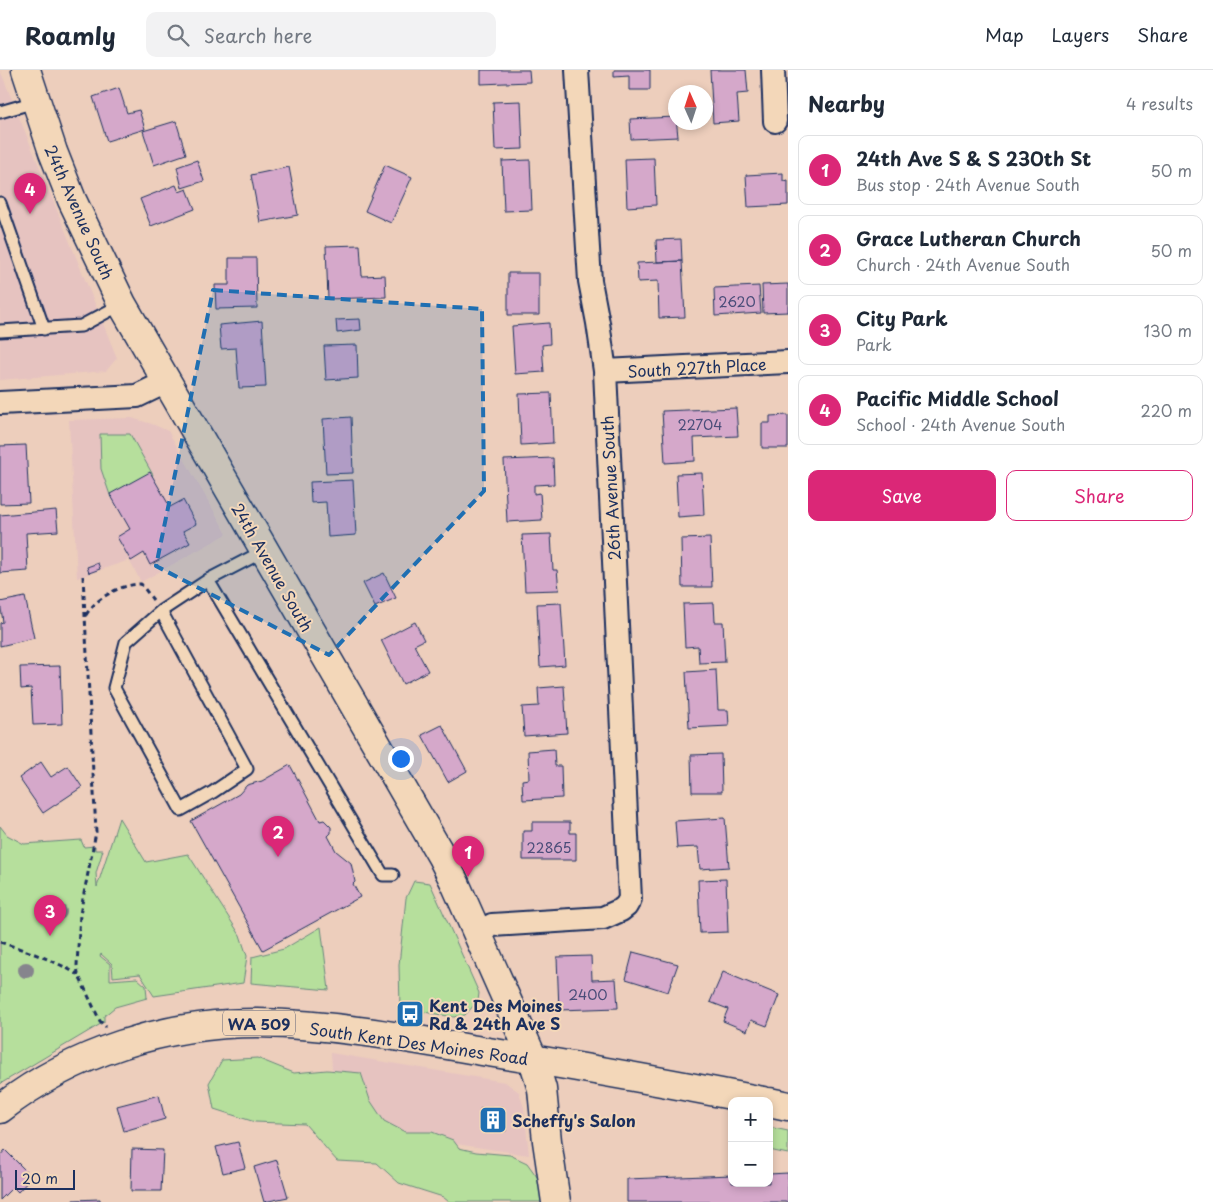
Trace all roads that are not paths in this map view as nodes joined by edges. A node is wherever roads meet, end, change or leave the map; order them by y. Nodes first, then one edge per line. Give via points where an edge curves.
1 (26, 70) edge
2 (577, 70) edge
3 (774, 70) edge
4 (36, 102) junction
5 (0, 112) edge
6 (775, 120) dead end
7 (0, 203) edge
8 (122, 304) junction
9 (44, 329) junction
10 (0, 331) edge
11 (788, 362) edge
12 (605, 371) junction
13 (166, 382) junction
14 (0, 404) edge
15 (264, 551) junction
16 (208, 580) junction
17 (161, 610) junction
18 (393, 874) dead end
19 (478, 932) junction
20 (533, 1059) junction
21 (741, 1097) edge
22 (773, 1103) edge
23 (788, 1106) edge
24 (0, 1109) edge
25 (556, 1202) edge

1 - 4 street, 24th Avenue South
2 - 12 street, 26th Avenue South via 590,281
3 - 6 street
4 - 5 lane
4 - 8 street, 24th Avenue South via 72,200
7 - 9 lane
8 - 9 lane via 81,326
8 - 13 street, 24th Avenue South
9 - 10 lane
11 - 12 street, South 227th Place
12 - 19 street, 26th Avenue South via 630,899 613,915 602,918 492,925
13 - 14 street via 137,396
13 - 15 street, 24th Avenue South
15 - 16 lane
15 - 19 street, 24th Avenue South via 442,857
16 - 17 lane
16 - 18 lane via 383,875
17 - 17 lane via 247,769 181,810 114,688 126,642
19 - 20 street, 24th Avenue South
20 - 21 street, South Kent Des Moines Road / WA 509
20 - 24 street, South Kent Des Moines Road / WA 509 via 329,1028 258,1023 189,1028 121,1044 75,1062
20 - 25 street, 24th Avenue South via 542,1090
22 - 23 street

